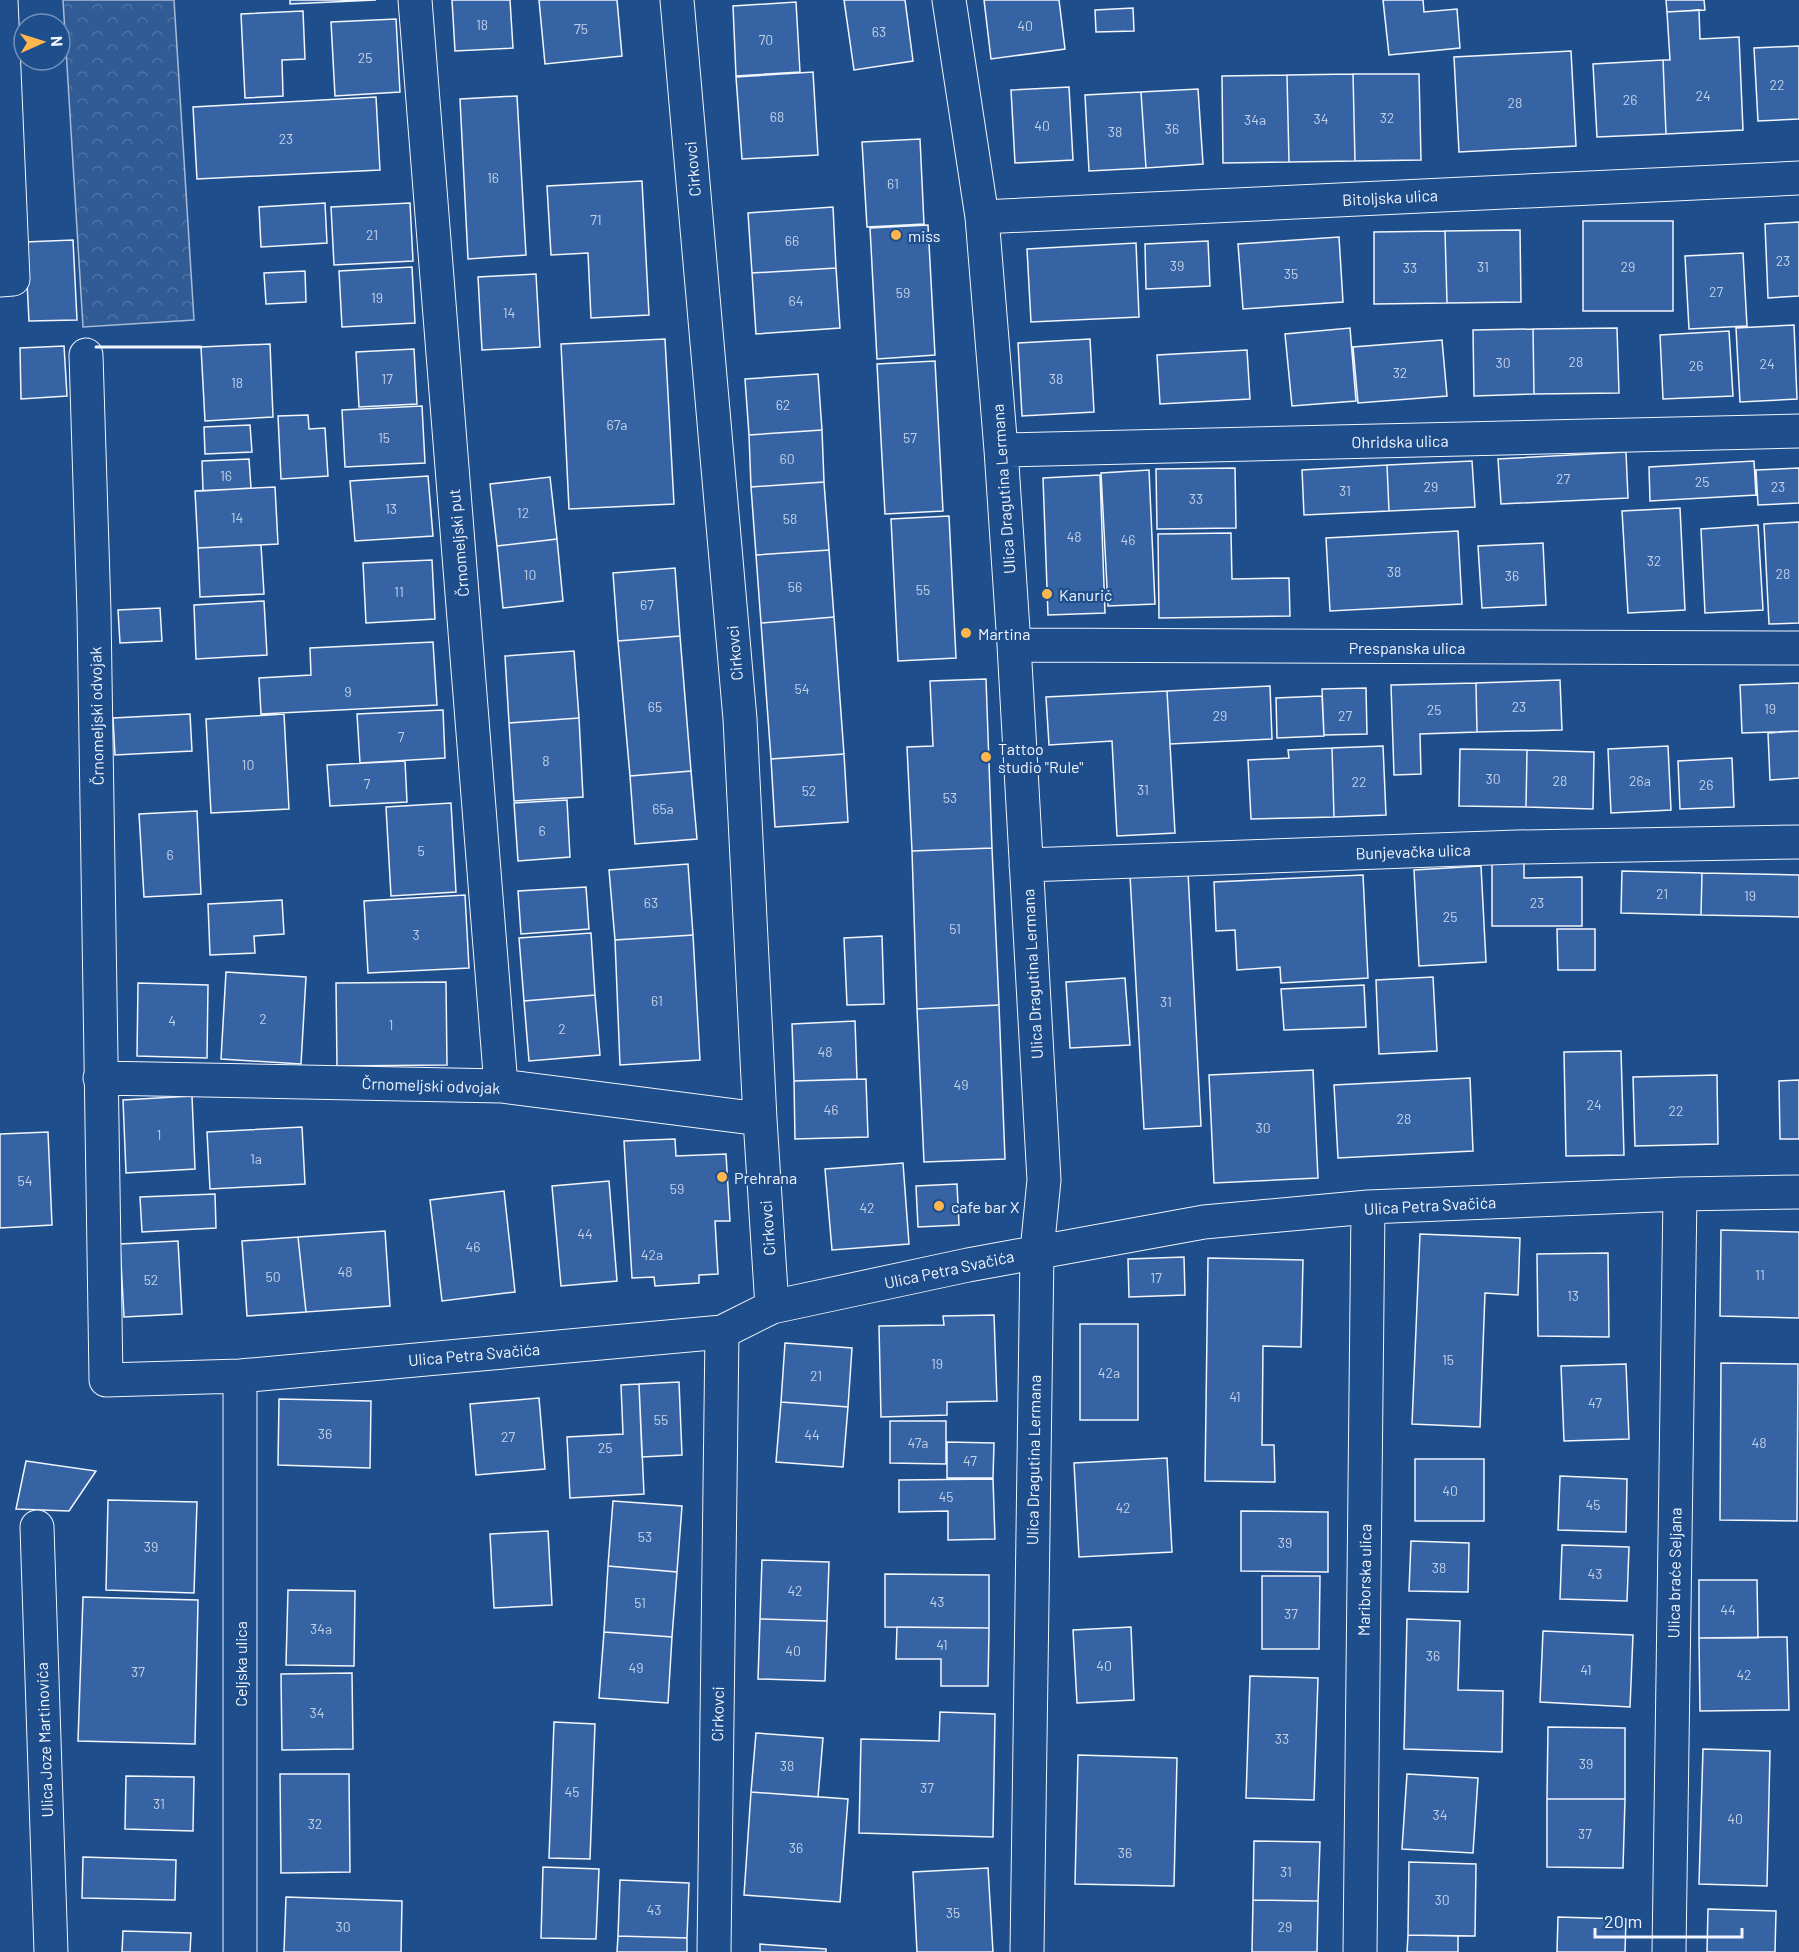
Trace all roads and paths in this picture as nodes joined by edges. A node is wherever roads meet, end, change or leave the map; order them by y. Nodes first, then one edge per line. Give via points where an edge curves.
1 (1, 0) edge
2 (415, 0) edge
3 (677, 0) edge
4 (950, 0) edge
5 (1799, 177) edge
6 (982, 217) junction
7 (0, 280) edge
8 (86, 356) dead end
9 (1799, 431) edge
10 (1000, 450) junction
11 (1014, 645) junction
12 (1799, 648) edge
13 (1799, 842) edge
14 (1026, 865) junction
15 (100, 1078) junction
16 (501, 1086) junction
17 (760, 1119) junction
18 (1799, 1192) edge
19 (1680, 1194) junction
20 (1368, 1207) junction
21 (1037, 1251) junction
22 (772, 1307) junction
23 (722, 1332) junction
24 (240, 1376) junction
25 (106, 1380) joint
26 (37, 1527) dead end
27 (51, 1952) edge
28 (240, 1952) edge
29 (714, 1952) edge
30 (1027, 1952) edge
31 (1360, 1952) edge
32 (1669, 1952) edge

1 - 7 street via 14,279
2 - 16 street, Črnomeljski put
3 - 17 street, Cirkovci via 740,719
4 - 6 street, Ulica Dragutina Lermana
5 - 6 street, Bitoljska ulica
6 - 10 street, Ulica Dragutina Lermana
8 - 15 street, Črnomeljski odvojak via 94,612
9 - 10 street, Ohridska ulica
10 - 11 street, Ulica Dragutina Lermana
11 - 12 street, Prespanska ulica
11 - 14 street, Ulica Dragutina Lermana
13 - 14 street, Bunjevačka ulica via 1517,847
14 - 21 street, Ulica Dragutina Lermana via 1044,1180
15 - 16 street, Črnomeljski odvojak
15 - 25 street, Črnomeljski odvojak
16 - 17 street, Črnomeljski odvojak
17 - 22 street, Cirkovci
18 - 19 street, Ulica Petra Svačića
19 - 20 street, Ulica Petra Svačića
19 - 32 street, Ulica braće Seljana
20 - 21 street, Ulica Petra Svačića via 1204,1222
20 - 31 street, Mariborska ulica
21 - 22 street, Ulica Petra Svačića
21 - 30 street, Ulica Dragutina Lermana
22 - 23 street, Ulica Petra Svačića
23 - 24 street, Ulica Petra Svačića
23 - 29 street, Cirkovci
24 - 25 street, Ulica Petra Svačića
24 - 28 street, Celjska ulica
26 - 27 street, Ulica Joze Martinovića

